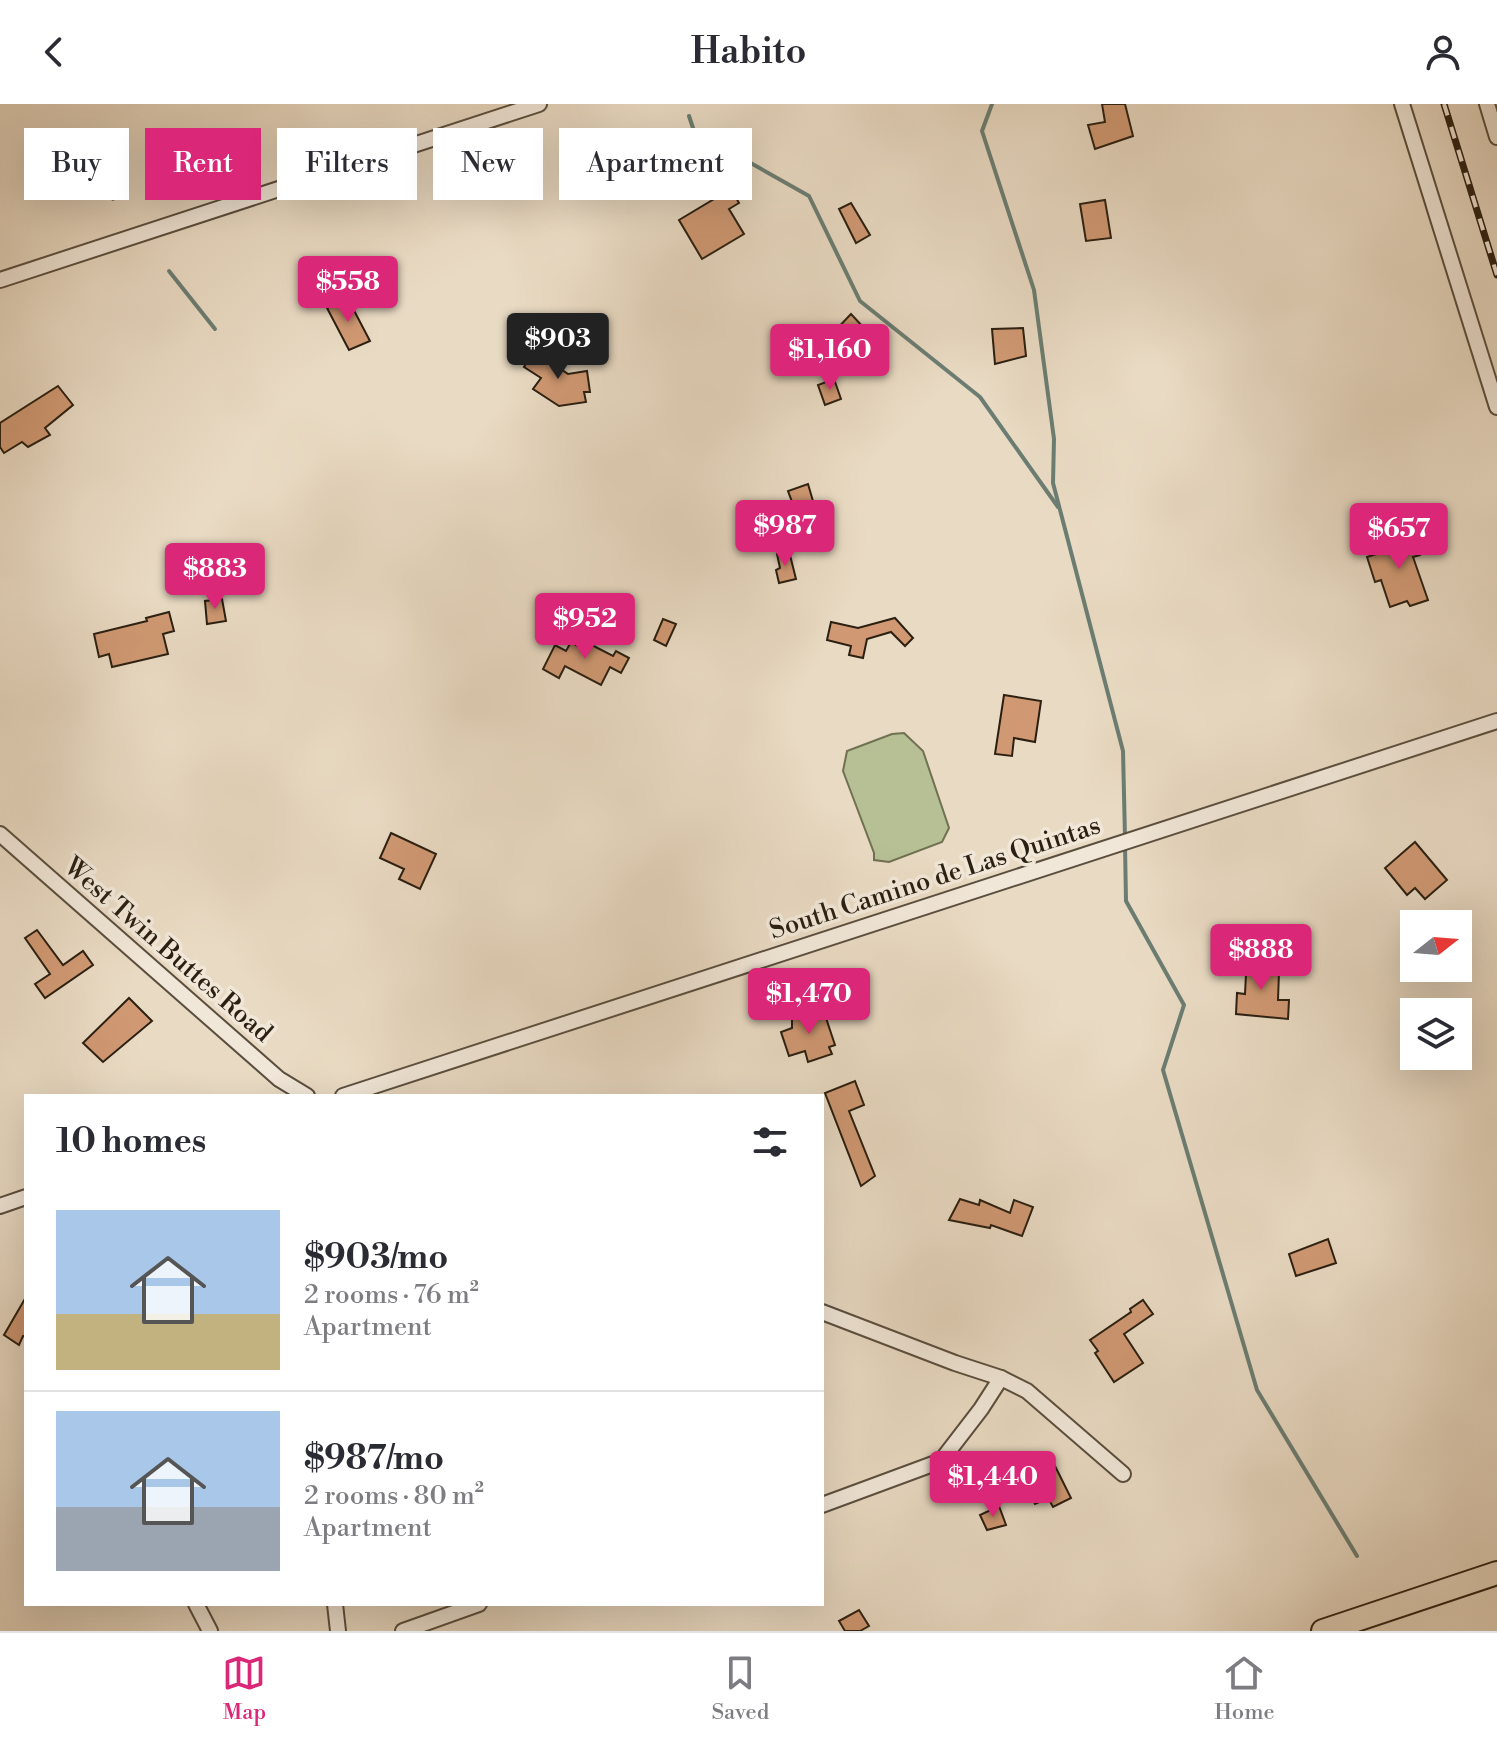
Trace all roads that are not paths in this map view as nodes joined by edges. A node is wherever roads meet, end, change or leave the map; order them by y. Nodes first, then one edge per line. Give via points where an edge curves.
1 (539, 104) edge
2 (1402, 104) edge
3 (1487, 104) edge
4 (1497, 137) edge
5 (0, 280) edge
6 (1497, 407) edge
7 (1497, 721) edge
8 (0, 834) edge
9 (304, 1094) edge
10 (349, 1094) edge
11 (24, 1198) edge
12 (0, 1206) edge
13 (824, 1313) edge
14 (1001, 1378) junction
15 (1123, 1474) dead end
16 (824, 1504) edge
17 (1497, 1573) edge
18 (197, 1606) edge
19 (335, 1606) edge
20 (466, 1606) edge
21 (439, 1610) edge
22 (210, 1631) edge
23 (338, 1631) edge
24 (403, 1631) edge
25 (1323, 1631) edge

1 - 5 street
2 - 6 street
3 - 4 street
7 - 10 street, South Camino de Las Quintas
8 - 9 street, West Twin Buttes Road via 279,1079
11 - 12 street
13 - 14 street
14 - 15 street via 1027,1391
14 - 16 street via 941,1461
17 - 25 highway
18 - 22 street
19 - 23 street
20 - 21 street
21 - 24 street

